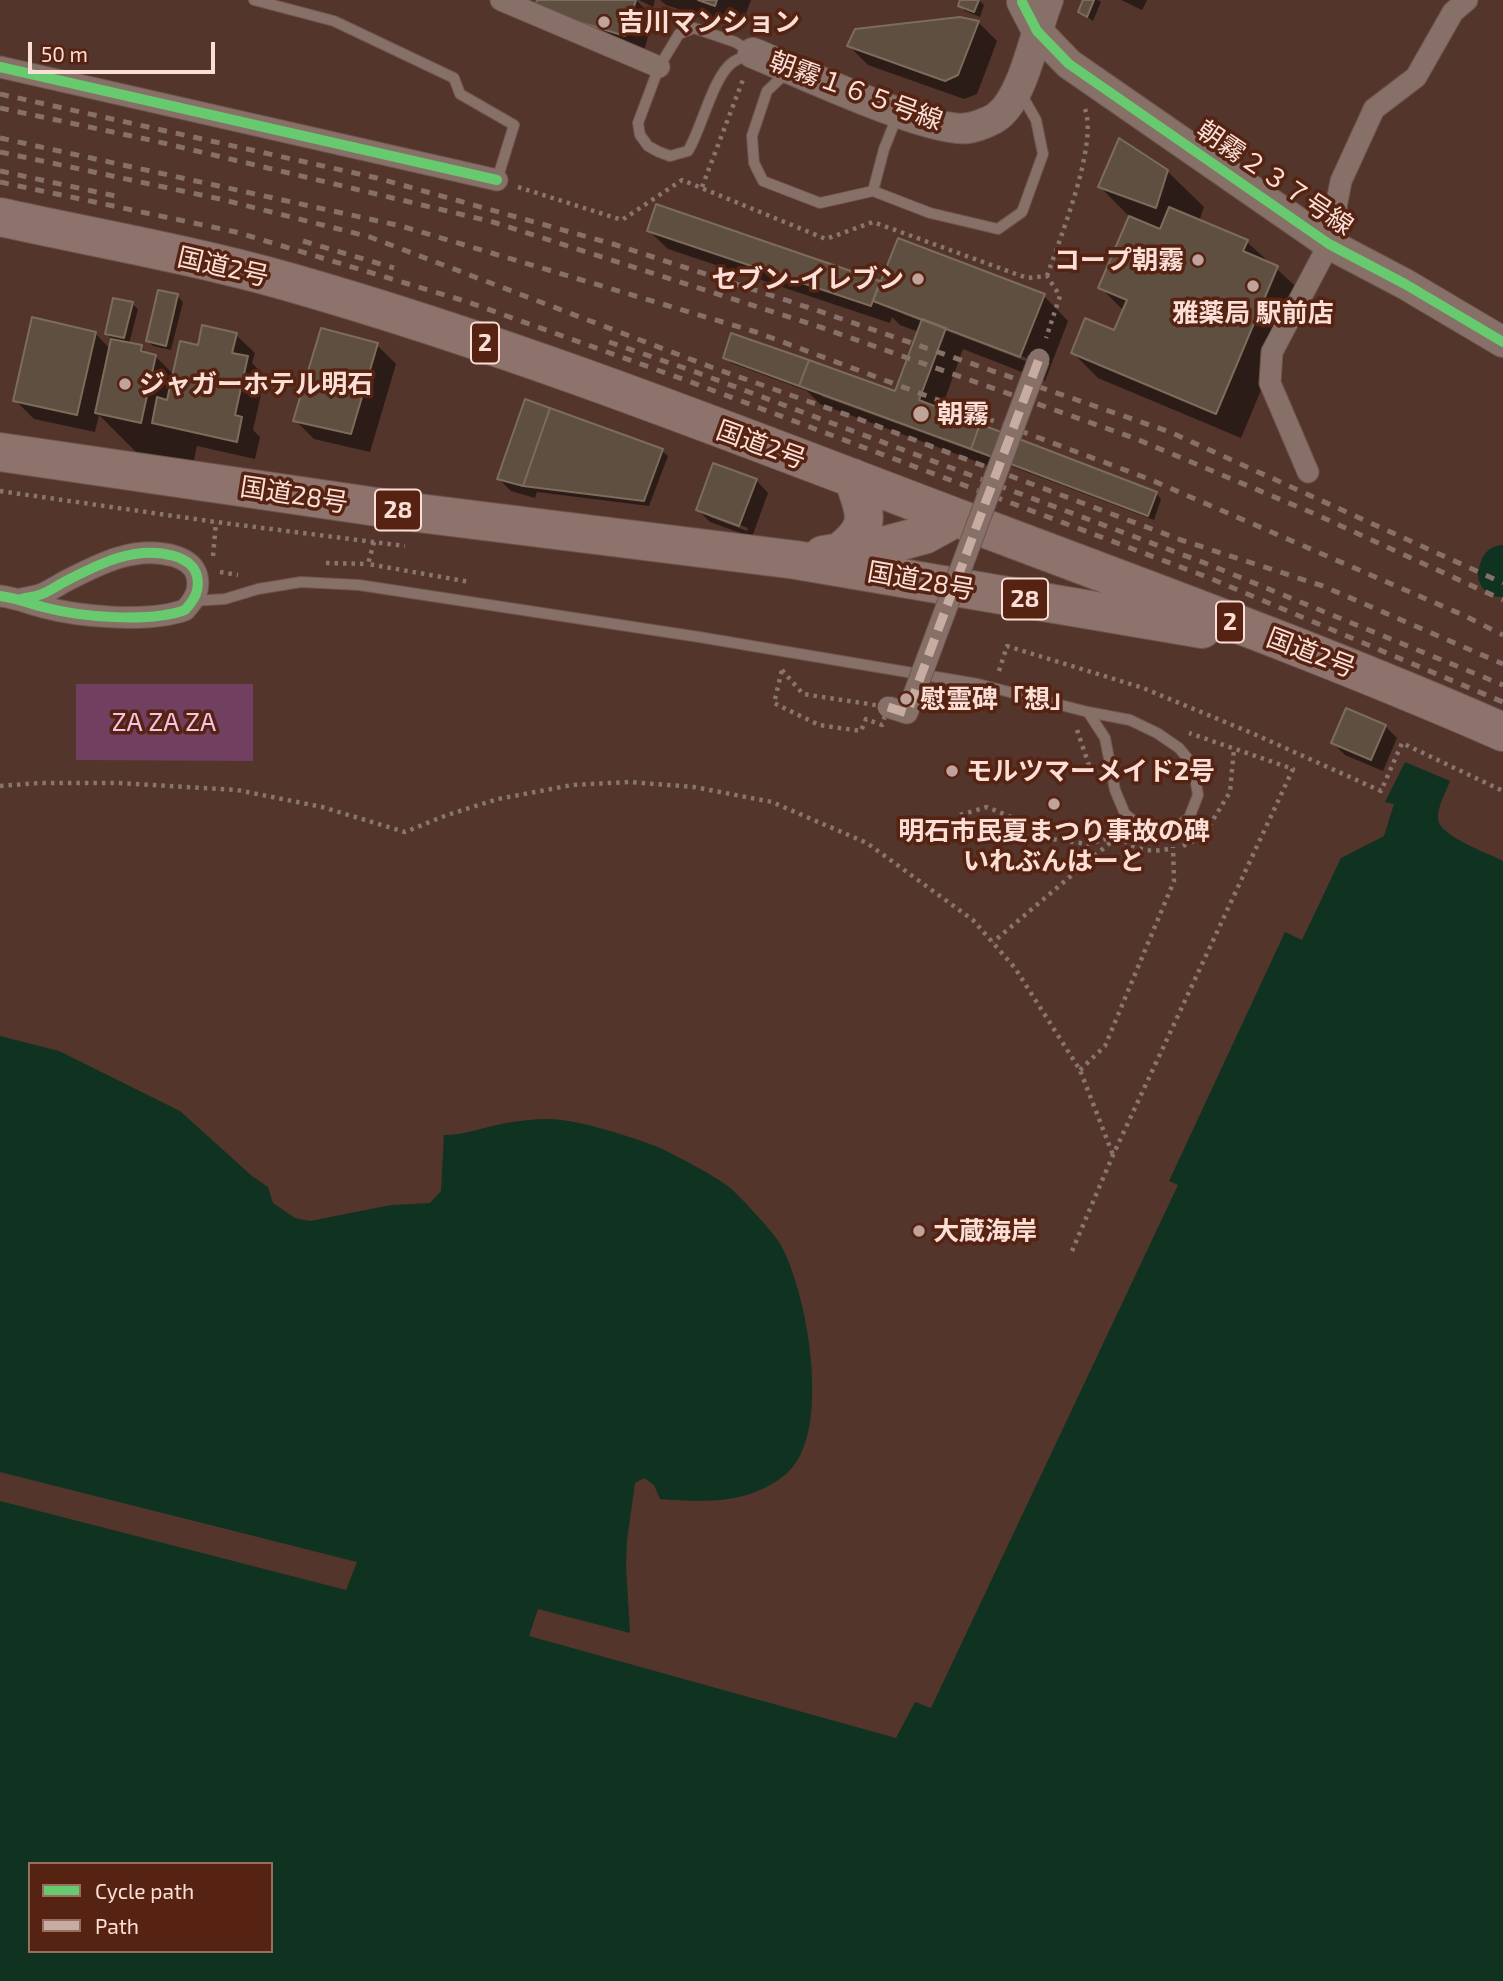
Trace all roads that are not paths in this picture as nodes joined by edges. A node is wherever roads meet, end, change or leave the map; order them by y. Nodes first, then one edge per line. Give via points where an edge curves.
1 (254, 0) edge
2 (501, 0) edge
3 (1028, 0) edge
4 (1466, 0) edge
5 (1037, 31) junction
6 (753, 53) junction
7 (0, 67) edge
8 (659, 67) junction
9 (791, 68) junction
10 (1018, 90) junction
11 (898, 112) junction
12 (497, 180) joint
13 (873, 191) junction
14 (0, 217) edge
15 (1329, 244) junction
16 (1503, 342) edge
17 (1041, 354) road end
18 (0, 452) edge
19 (1307, 472) dead end
20 (853, 478) junction
21 (955, 518) junction
22 (840, 552) junction
23 (796, 560) junction
24 (10, 598) edge
25 (192, 601) junction
26 (1254, 630) junction
27 (888, 707) road end
28 (1088, 712) junction
29 (1503, 732) edge

1 - 12 lane via 334,21 454,78 460,94 514,125
2 - 8 street
3 - 5 street, 朝霧１６５号線
4 - 15 street via 1453,12 1416,77 1374,109 1340,181
5 - 10 street, 朝霧１６５号線
5 - 15 street, 朝霧２３７号線 via 1069,64
6 - 8 lane via 694,28 679,34
6 - 8 lane via 732,63 721,76 688,151 670,156 648,146 638,123
6 - 9 street, 朝霧１６５号線
7 - 12 street
9 - 11 street, 朝霧１６５号線
9 - 13 lane via 767,90 752,136 754,163 764,181 820,203
10 - 11 street, 朝霧１６５号線 via 998,116 967,129
10 - 13 lane via 1036,120 1042,154 1022,212 1006,224 998,229 930,213
11 - 13 lane
14 - 20 highway, 国道2号 / 2 via 285,281 411,319
15 - 16 street, 朝霧２３７号線
15 - 19 street via 1272,352 1270,383
17 - 27 street, bridge via 907,713
18 - 23 highway, 国道28号 / 28 via 411,512
20 - 21 highway, 国道2号 / 2
20 - 22 highway via 862,502 863,523 856,540
21 - 22 highway, 国道28号 / 28 via 924,535
21 - 26 highway, 国道2号 / 2
22 - 23 highway, 国道28号 / 28
23 - 26 highway, 国道28号 / 28 via 1198,629
24 - 25 street via 42,607 148,618 185,610
24 - 25 street via 43,594 130,553 145,552 185,560 195,570 198,590
25 - 28 lane via 301,583 359,585 978,684
26 - 29 highway, 国道2号 / 2
28 - 28 lane via 1130,720 1179,748 1193,765 1198,794 1189,818 1172,831 1143,828 1125,814 1115,790 1105,738

